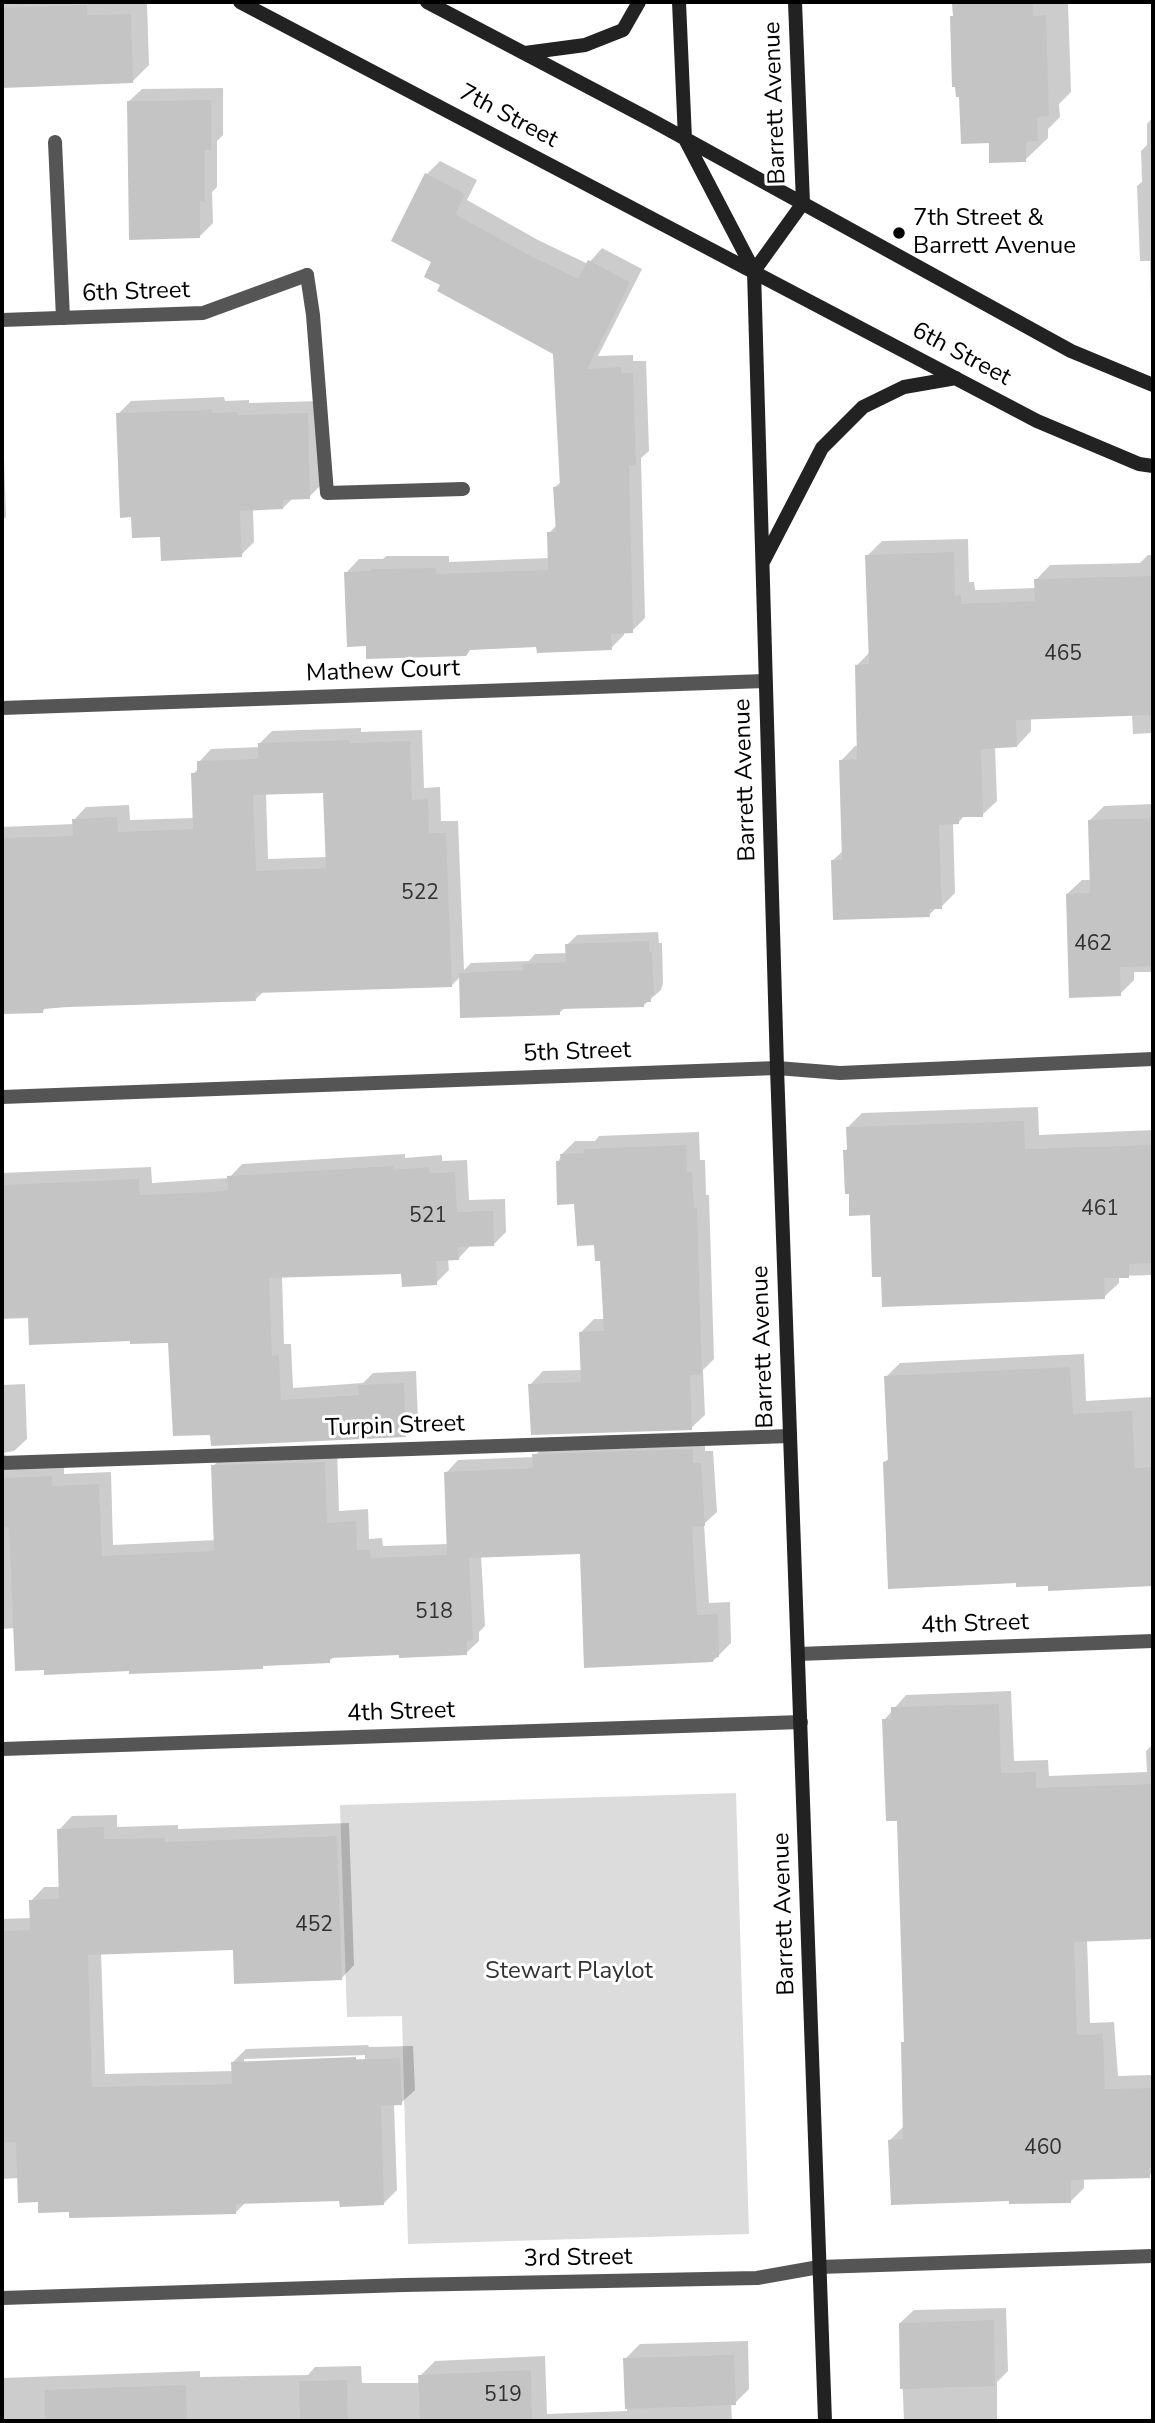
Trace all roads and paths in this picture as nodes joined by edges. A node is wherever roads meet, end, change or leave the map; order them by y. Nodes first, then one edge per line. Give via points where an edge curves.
1 (240, 2) edge
2 (427, 2) edge
3 (639, 2) edge
4 (679, 2) edge
5 (795, 2) edge
6 (525, 53) junction
7 (685, 139) junction
8 (55, 142) dead end
9 (803, 203) junction
10 (754, 271) junction
11 (63, 318) junction
12 (2, 320) edge
13 (956, 378) junction
14 (1153, 385) edge
15 (1153, 466) edge
16 (463, 489) dead end
17 (762, 563) junction
18 (765, 681) junction
19 (2, 708) edge
20 (1153, 1059) edge
21 (777, 1068) junction
22 (2, 1097) edge
23 (790, 1436) junction
24 (2, 1463) edge
25 (1153, 1641) edge
26 (799, 1654) junction
27 (801, 1722) junction
28 (2, 1749) edge
29 (1153, 2256) edge
30 (819, 2267) junction
31 (2, 2298) edge
32 (825, 2421) edge

1 - 10 main road, 7th Street
2 - 6 main road
3 - 6 main road via 623,30 585,45
4 - 7 main road, Barrett Avenue
5 - 9 main road, Barrett Avenue
6 - 7 main road
7 - 9 main road
7 - 10 main road, Barrett Avenue
8 - 11 street
9 - 10 main road, Barrett Avenue
9 - 14 main road via 1071,351
10 - 13 main road, 6th Street
10 - 17 main road, Barrett Avenue
11 - 12 street, 6th Street
11 - 16 street, 6th Street via 203,313 307,275 327,493
13 - 15 main road, 6th Street via 1037,421
13 - 17 main road via 904,387 863,407 822,448
17 - 18 main road, Barrett Avenue
18 - 19 street, Mathew Court
18 - 21 main road, Barrett Avenue
20 - 21 street, 5th Street via 841,1073
21 - 22 street, 5th Street
21 - 23 main road, Barrett Avenue
23 - 24 street, Turpin Street
23 - 26 main road, Barrett Avenue
25 - 26 street, 4th Street
26 - 27 main road, Barrett Avenue
27 - 28 street, 4th Street
27 - 30 main road, Barrett Avenue
29 - 30 street, 3rd Street
30 - 31 street, 3rd Street via 757,2278
30 - 32 main road, Barrett Avenue

